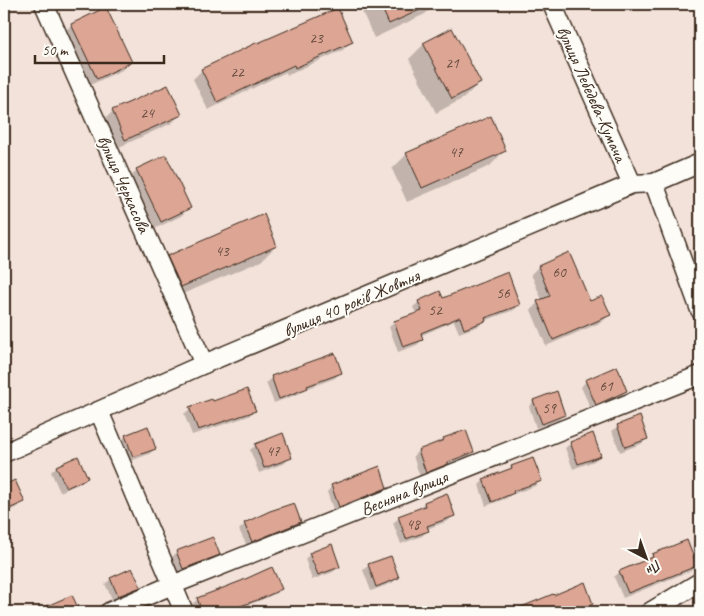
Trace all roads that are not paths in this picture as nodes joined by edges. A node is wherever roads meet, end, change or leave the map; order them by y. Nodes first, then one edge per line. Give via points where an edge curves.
1 (44, 4) edge
2 (552, 4) edge
3 (700, 163) edge
4 (654, 183) junction
5 (632, 184) junction
6 (700, 310) edge
7 (204, 364) junction
8 (700, 376) edge
9 (99, 411) junction
10 (4, 453) edge
11 (700, 582) edge
12 (172, 585) junction
13 (109, 612) edge
14 (184, 612) edge
15 (650, 612) edge

1 - 7 street, вулиця Черкасова
2 - 5 street, вулиця Лебедєва-Кумача
3 - 4 street, вулиця 40 років Жовтня
4 - 5 street, вулиця 40 років Жовтня
4 - 6 street
5 - 7 street, вулиця 40 років Жовтня
7 - 9 street, вулиця 40 років Жовтня
8 - 12 street, Весняна вулиця
9 - 10 street, вулиця 40 років Жовтня
9 - 12 street
11 - 15 street
12 - 13 street, Весняна вулиця
12 - 14 street

